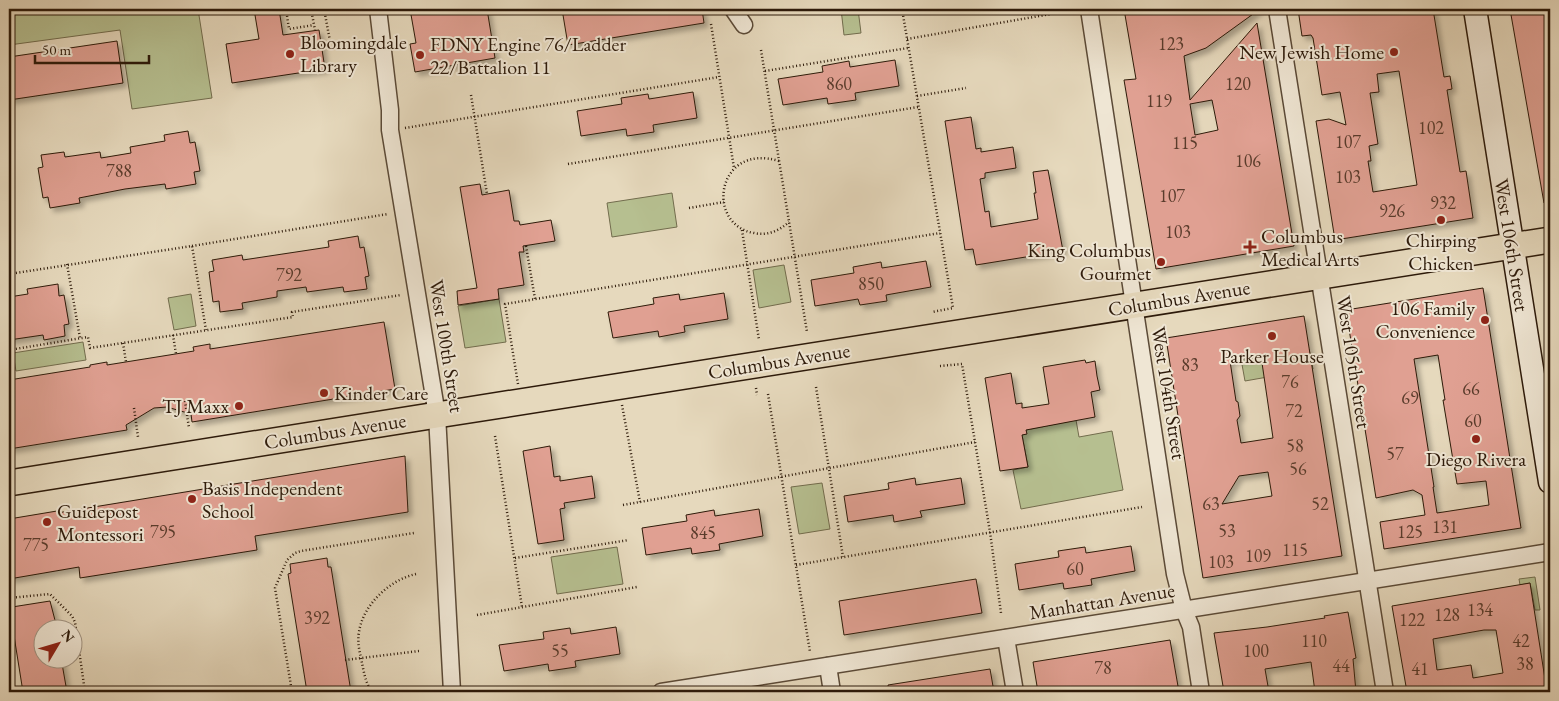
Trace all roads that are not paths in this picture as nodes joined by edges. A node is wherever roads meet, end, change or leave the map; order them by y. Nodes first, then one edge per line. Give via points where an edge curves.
1 (378, 9) edge
2 (733, 9) edge
3 (1089, 9) edge
4 (1277, 9) edge
5 (1475, 9) edge
6 (744, 25) dead end
7 (1550, 240) edge
8 (1513, 246) junction
9 (1319, 276) junction
10 (1134, 305) junction
11 (437, 415) junction
12 (1550, 482) edge
13 (9, 483) edge
14 (1550, 552) edge
15 (1367, 581) junction
16 (1184, 610) junction
17 (1006, 638) junction
18 (828, 666) junction
19 (452, 692) edge
20 (661, 692) edge
21 (832, 692) edge
22 (1015, 692) edge
23 (1201, 692) edge
24 (1385, 692) edge

1 - 11 street, West 100th Street via 390,130
2 - 6 street
3 - 10 street, West 104th Street
4 - 9 street, West 105th Street
5 - 8 main road, West 106th Street
7 - 8 main road, Columbus Avenue
8 - 9 main road, Columbus Avenue
8 - 12 main road, West 106th Street
9 - 10 main road, Columbus Avenue
9 - 15 street, West 105th Street
10 - 11 main road, Columbus Avenue
10 - 16 street, West 104th Street via 1175,574
11 - 13 main road, Columbus Avenue
11 - 19 street, West 100th Street
14 - 15 street, Manhattan Avenue
15 - 16 street, Manhattan Avenue
15 - 24 street, West 105th Street
16 - 17 street, Manhattan Avenue
16 - 23 street, West 104th Street via 1191,627
17 - 18 street, Manhattan Avenue
17 - 22 street
18 - 20 street, Manhattan Avenue
18 - 21 street

